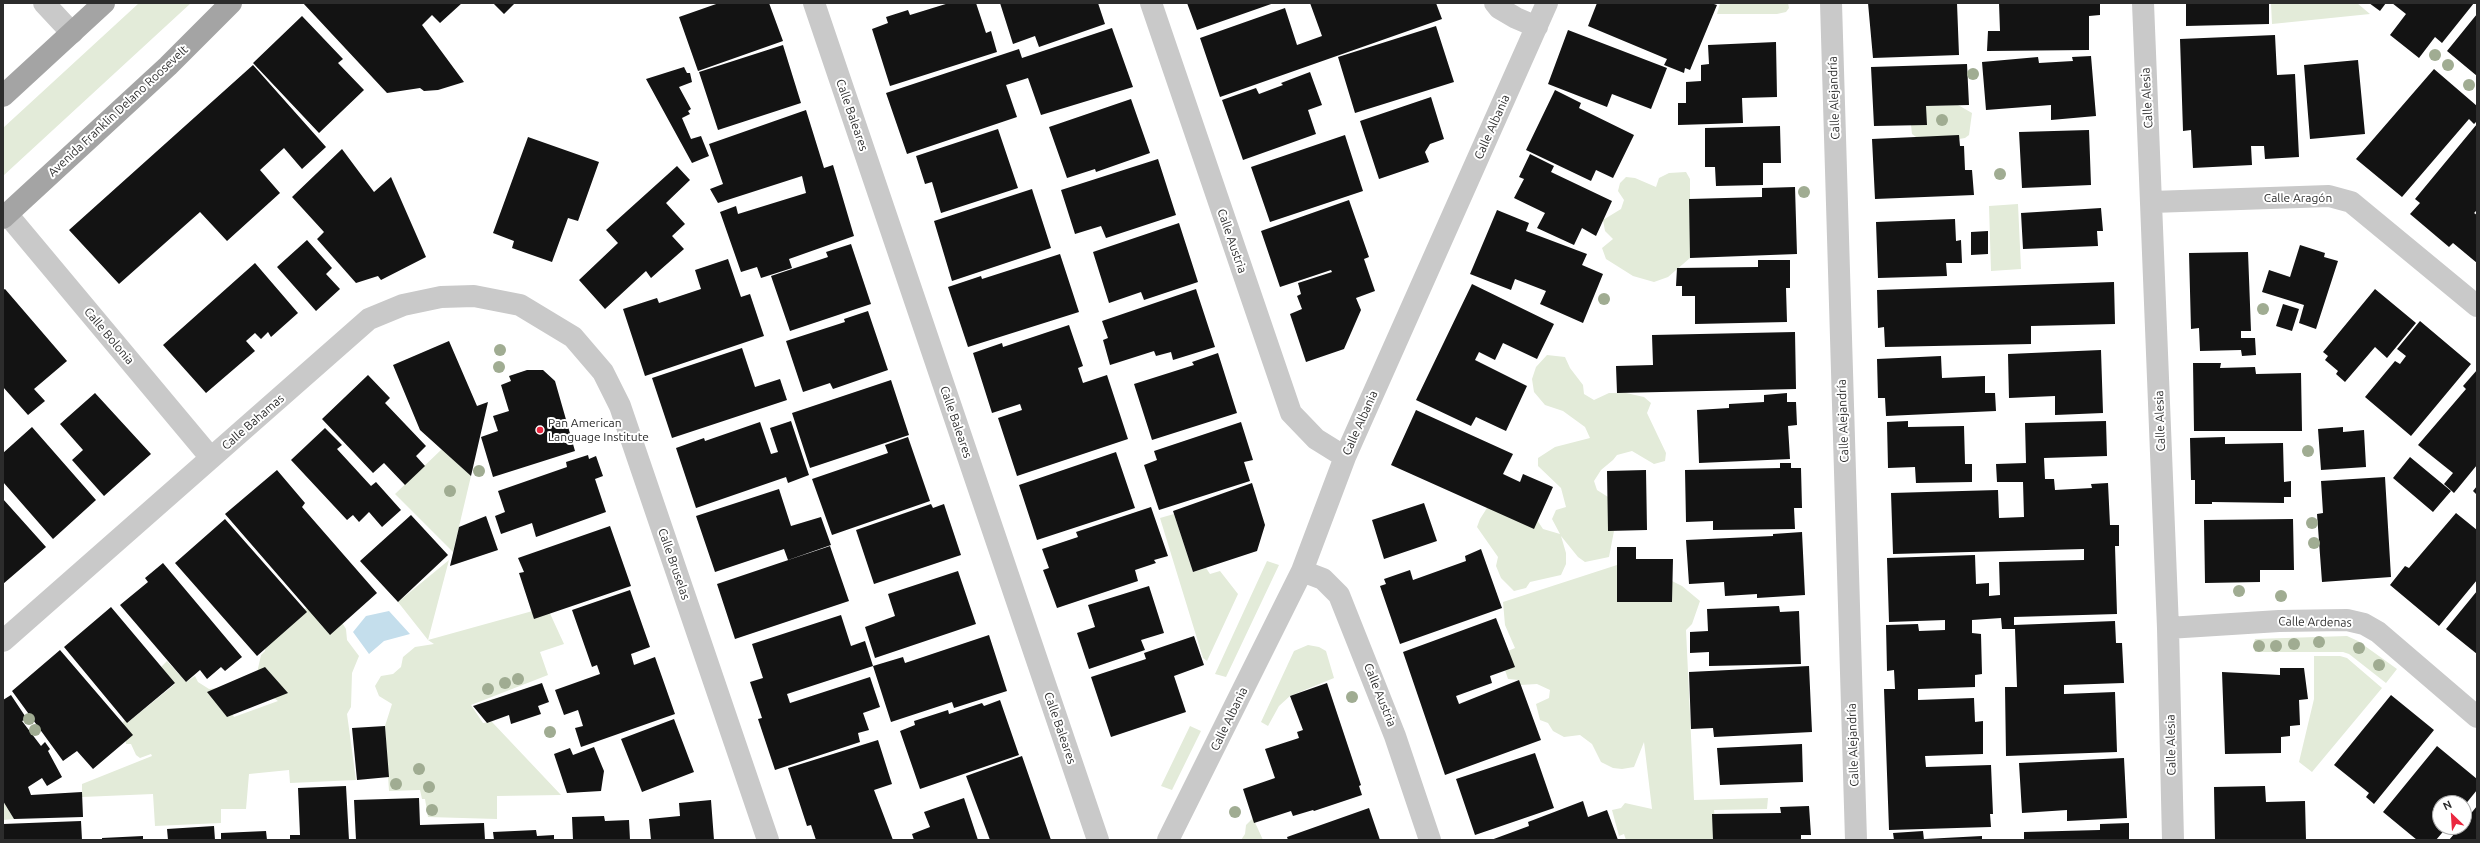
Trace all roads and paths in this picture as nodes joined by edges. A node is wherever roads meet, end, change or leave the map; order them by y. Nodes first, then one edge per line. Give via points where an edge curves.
1 (44, 3) edge
2 (104, 3) edge
3 (231, 3) edge
4 (814, 3) edge
5 (1151, 3) edge
6 (1495, 3) edge
7 (1547, 3) edge
8 (1831, 3) edge
9 (2143, 3) edge
10 (1537, 27) junction
11 (72, 33) junction
12 (3, 96) edge
13 (2152, 202) junction
14 (5, 216) edge
15 (2477, 306) edge
16 (540, 315) joint
17 (1345, 457) junction
18 (210, 458) junction
19 (1302, 570) junction
20 (2168, 628) junction
21 (3, 641) edge
22 (2477, 717) edge
23 (768, 840) edge
24 (1098, 840) edge
25 (1168, 840) edge
26 (1430, 840) edge
27 (1856, 840) edge
28 (2173, 840) edge

1 - 11 street
2 - 11 main road
3 - 14 main road, Avenida Franklin Delano Roosevelt via 168,66
4 - 24 street, Calle Baleares
5 - 17 street, Calle Austria via 1291,413 1316,439
6 - 10 street via 1516,18
7 - 10 street, Calle Albania
8 - 27 street, Calle Alejandría
9 - 13 street, Calle Alesia
10 - 17 street, Calle Albania
11 - 12 main road
13 - 15 street, Calle Aragón via 2329,196 2351,202
13 - 20 street, Calle Alesia
14 - 18 street, Calle Bolonia
16 - 18 street, Calle Bahamas via 520,305 474,296 441,297 403,304 369,320
16 - 23 street, Calle Bruselas via 573,337 603,372 620,406
17 - 19 street, Calle Albania
18 - 21 street, Calle Bahamas
19 - 25 street, Calle Albania
19 - 26 street, Calle Austria via 1323,579 1339,595 1396,736
20 - 22 street, Calle Ardenas via 2279,621 2347,620 2364,624 2378,632
20 - 28 street, Calle Alesia

